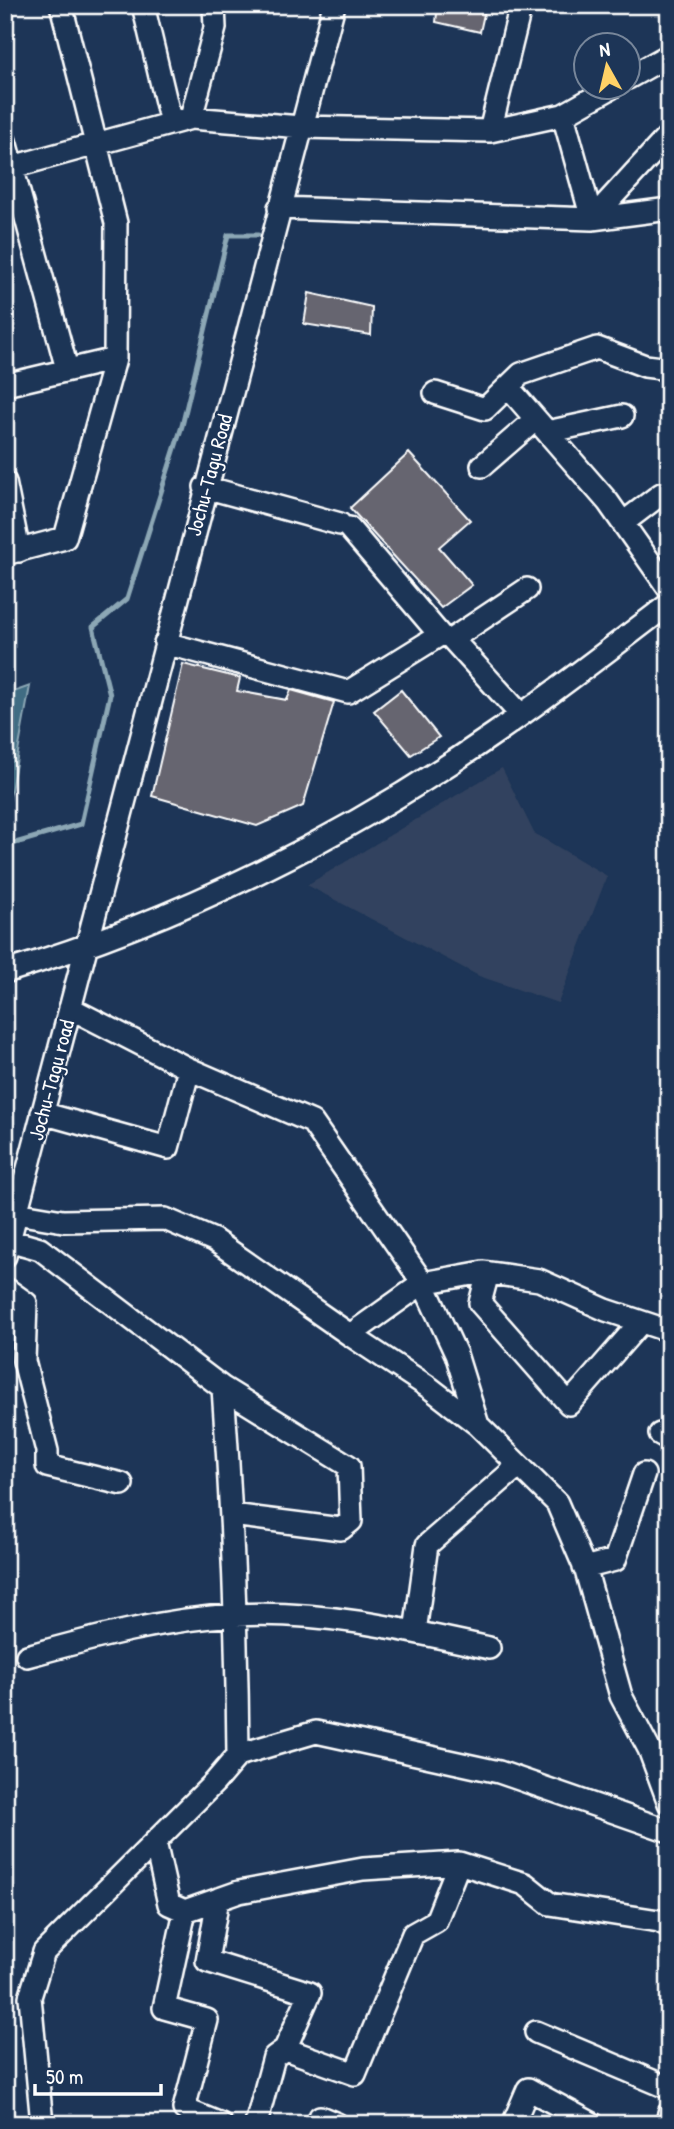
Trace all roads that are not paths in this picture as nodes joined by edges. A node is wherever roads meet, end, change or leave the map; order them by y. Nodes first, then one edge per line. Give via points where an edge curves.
1 (61, 5) edge
2 (143, 5) edge
3 (214, 5) edge
4 (334, 5) edge
5 (521, 5) edge
6 (669, 55) edge
7 (642, 70) edge
8 (586, 102) edge
9 (563, 115) junction
10 (181, 120) junction
11 (301, 127) junction
12 (490, 131) junction
13 (669, 135) edge
14 (5, 141) edge
15 (97, 146) junction
16 (9, 168) edge
17 (279, 208) junction
18 (669, 209) edge
19 (592, 219) junction
20 (115, 359) junction
21 (67, 369) junction
22 (669, 369) edge
23 (5, 385) edge
24 (508, 387) junction
25 (435, 393) dead end
26 (622, 416) dead end
27 (542, 426) junction
28 (482, 466) dead end
29 (5, 482) edge
30 (205, 487) junction
31 (661, 494) dead end
32 (623, 523) junction
33 (12, 552) edge
34 (527, 589) dead end
35 (669, 589) edge
36 (669, 604) edge
37 (165, 643) junction
38 (521, 715) junction
39 (87, 945) junction
40 (5, 972) edge
41 (70, 1008) junction
42 (189, 1069) junction
43 (42, 1113) junction
44 (16, 1213) junction
45 (7, 1245) edge
46 (488, 1273) junction
47 (423, 1283) junction
48 (5, 1288) edge
49 (641, 1322) junction
50 (669, 1331) edge
51 (350, 1335) junction
52 (223, 1388) junction
53 (478, 1425) junction
54 (517, 1467) junction
55 (644, 1474) dead end
56 (122, 1484) dead end
57 (232, 1515) junction
58 (584, 1568) junction
59 (237, 1615) junction
60 (415, 1632) junction
61 (489, 1648) dead end
62 (27, 1656) dead end
63 (238, 1755) junction
64 (669, 1803) edge
65 (669, 1831) edge
66 (155, 1842) junction
67 (459, 1863) junction
68 (218, 1899) junction
69 (185, 1911) junction
70 (669, 1926) edge
71 (536, 2032) dead end
72 (285, 2049) junction
73 (669, 2088) edge
74 (669, 2113) edge
75 (42, 2124) edge
76 (221, 2124) edge
77 (256, 2124) edge
78 (513, 2124) edge
79 (593, 2124) edge
80 (667, 2124) edge

1 - 15 street
2 - 10 street
3 - 10 street via 215,28
4 - 11 street, Jochu-Tagu Road
5 - 12 street
6 - 7 street
8 - 9 street
9 - 12 street
9 - 19 street
10 - 11 street
10 - 15 street
11 - 12 street
11 - 17 street, Jochu-Tagu Road
13 - 19 street
14 - 16 street
15 - 16 street
15 - 20 street via 116,223
16 - 21 street
17 - 19 street
17 - 30 street, Jochu-Tagu Road
18 - 19 street
20 - 21 street
20 - 33 street via 65,538
21 - 23 street
22 - 24 street via 645,366 597,348 521,374
24 - 25 street via 485,409
24 - 27 street
26 - 27 street
27 - 28 street
27 - 32 street
29 - 33 street
30 - 37 street, Jochu-Tagu Road
30 - 37 street via 345,526 440,635 348,692
31 - 32 street
32 - 35 street
34 - 38 street via 452,639
36 - 38 street
37 - 39 street, Jochu-Tagu Road
38 - 39 street via 434,774 317,843 191,904
39 - 40 street
39 - 41 street, Jochu-Tagu road
41 - 42 street
41 - 43 street, Jochu-Tagu road
42 - 43 street via 168,1148
42 - 47 street via 312,1122
43 - 44 street, Jochu-Tagu road
44 - 45 street, Jochu-Tagu road
44 - 51 street via 63,1221 165,1219 214,1240
45 - 52 street via 40,1249
46 - 47 street
46 - 49 street via 539,1280
46 - 49 street via 480,1303 569,1404
47 - 51 street
47 - 53 street via 456,1354
48 - 56 street via 26,1303 24,1361 47,1466
49 - 50 street
51 - 53 street
52 - 57 street
52 - 57 street via 349,1466 351,1521 341,1529
53 - 54 street
54 - 58 street via 556,1503
54 - 60 street via 427,1545
55 - 58 street via 615,1560
57 - 59 street via 232,1587
58 - 64 street via 621,1696 649,1749
59 - 60 street via 316,1618
59 - 62 street via 123,1629
59 - 63 street
60 - 61 street
63 - 65 street via 316,1732 499,1772
63 - 66 street
66 - 69 street via 169,1904
66 - 75 street via 44,1952 30,1997
67 - 68 street via 363,1869
67 - 70 street via 525,1884 550,1904
67 - 72 street via 436,1921 413,1934 355,2074
68 - 69 street
68 - 72 street via 207,1961 310,1993
69 - 76 street via 164,2008 207,2020 184,2109
71 - 73 street
72 - 77 street via 274,2057
74 - 80 street
78 - 79 street via 528,2089

